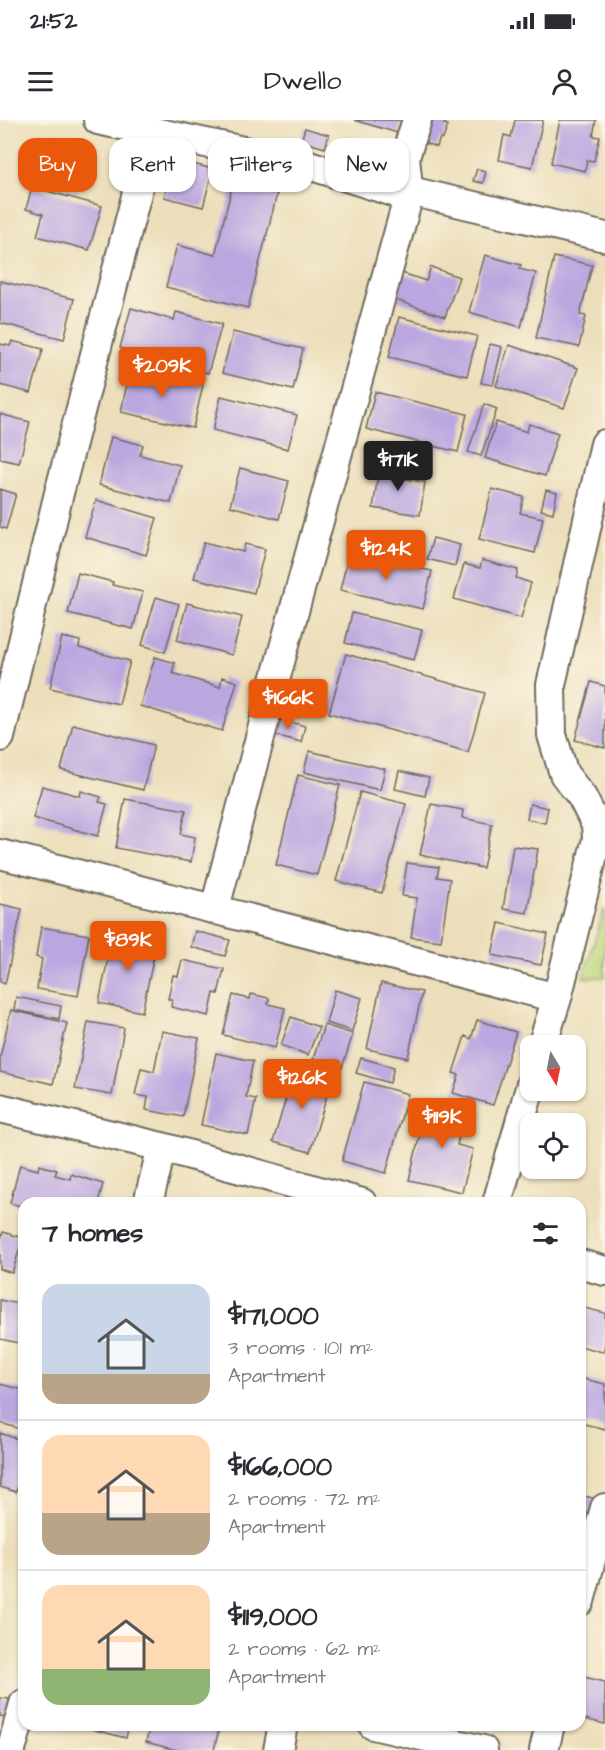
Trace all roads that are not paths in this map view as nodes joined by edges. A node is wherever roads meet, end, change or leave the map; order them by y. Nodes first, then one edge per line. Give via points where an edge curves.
1 (98, 120) edge
2 (417, 120) edge
3 (153, 131) junction
4 (409, 194) junction
5 (605, 237) edge
6 (605, 444) edge
7 (597, 518) edge
8 (0, 737) edge
9 (593, 800) edge
10 (0, 854) edge
11 (215, 908) junction
12 (557, 998) junction
13 (545, 1035) edge
14 (526, 1101) edge
15 (0, 1108) edge
16 (162, 1147) junction
17 (150, 1197) edge
18 (341, 1197) edge
19 (499, 1197) edge
20 (586, 1266) edge
21 (605, 1271) edge
22 (605, 1508) edge
23 (586, 1579) edge
24 (18, 1725) edge
25 (282, 1731) edge
26 (399, 1731) edge
27 (549, 1731) edge
28 (11, 1750) edge
29 (278, 1750) edge
30 (483, 1750) edge
31 (544, 1750) edge

1 - 3 street
2 - 4 street via 405,157
3 - 4 street via 309,165
3 - 8 street
4 - 5 street
4 - 11 street
6 - 7 street
7 - 9 street via 550,685 552,735 564,774
9 - 12 street via 597,839
10 - 11 street
11 - 12 street
12 - 13 street
14 - 19 street
15 - 16 street
16 - 17 street
16 - 18 street
20 - 21 street
22 - 23 street
24 - 28 street
25 - 29 street
26 - 30 street
27 - 31 street

